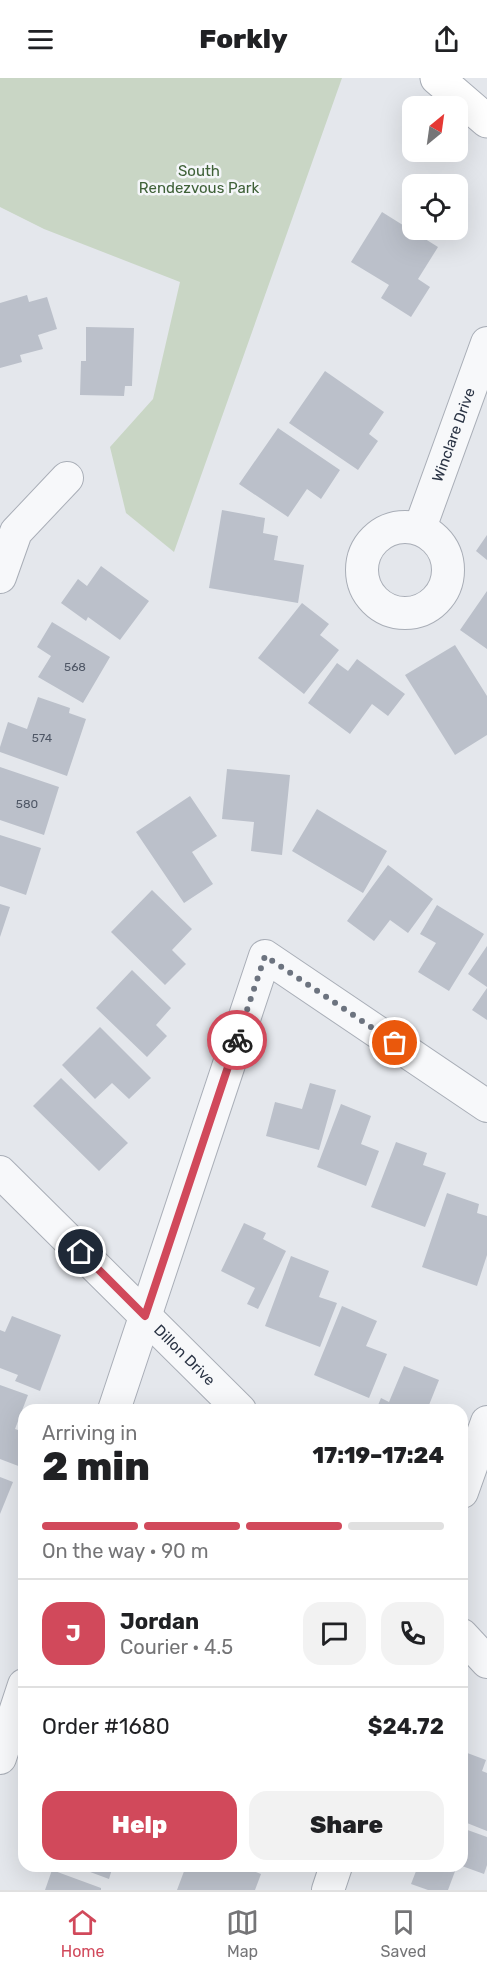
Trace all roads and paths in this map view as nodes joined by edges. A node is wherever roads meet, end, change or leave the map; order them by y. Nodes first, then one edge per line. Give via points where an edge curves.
1 (437, 78) edge
2 (487, 121) edge
3 (487, 343) edge
4 (67, 477) dead end
5 (420, 528) dead end
6 (0, 577) edge
7 (487, 1106) edge
8 (0, 1172) edge
9 (145, 1316) junction
10 (116, 1404) edge
11 (234, 1404) edge
12 (487, 1422) edge
13 (468, 1475) edge
14 (468, 1641) edge
15 (487, 1662) edge
16 (18, 1703) edge
17 (0, 1758) edge
18 (334, 1872) edge
19 (328, 1890) edge

1 - 2 main road
3 - 5 street, Winclare Drive
4 - 6 street via 16,532
7 - 9 street via 265,956
8 - 9 street, Dillon Drive
9 - 10 street
9 - 11 street, Dillon Drive
12 - 13 street
14 - 15 street
16 - 17 street
18 - 19 street

